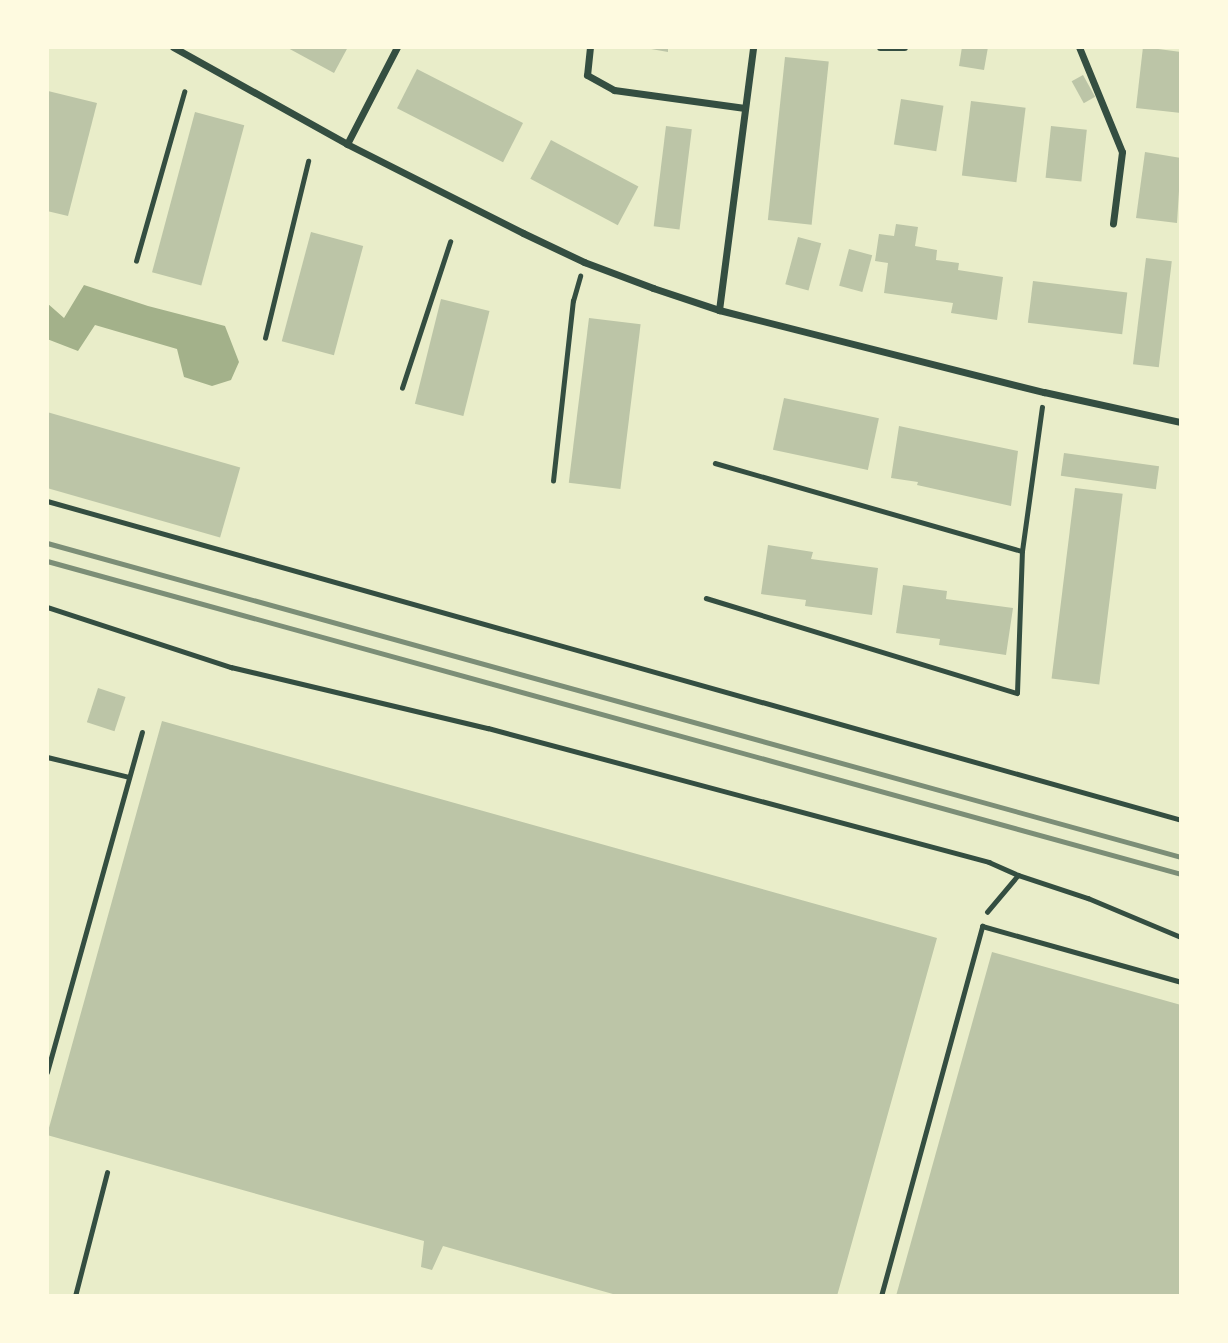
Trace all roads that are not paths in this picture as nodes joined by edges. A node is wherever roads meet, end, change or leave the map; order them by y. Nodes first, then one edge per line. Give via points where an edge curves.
1 (173, 47) edge
2 (397, 47) edge
3 (590, 47) edge
4 (752, 47) edge
5 (880, 47) edge
6 (904, 47) edge
7 (1079, 47) edge
8 (745, 108) junction
9 (347, 144) junction
10 (1113, 223) dead end
11 (719, 310) junction
12 (1181, 422) edge
13 (47, 500) edge
14 (142, 732) dead end
15 (47, 757) edge
16 (130, 777) junction
17 (1181, 820) edge
18 (1181, 982) edge
19 (47, 1072) edge
20 (107, 1172) dead end
21 (75, 1296) edge
22 (881, 1296) edge

1 - 9 street
2 - 9 street
3 - 8 street via 587,75 614,90
4 - 8 street
5 - 6 street
7 - 10 street via 1122,152
8 - 11 street
9 - 11 street via 583,262
11 - 12 street
13 - 17 lane
14 - 16 lane
15 - 16 lane
16 - 19 lane
18 - 22 lane via 982,926
20 - 21 lane

